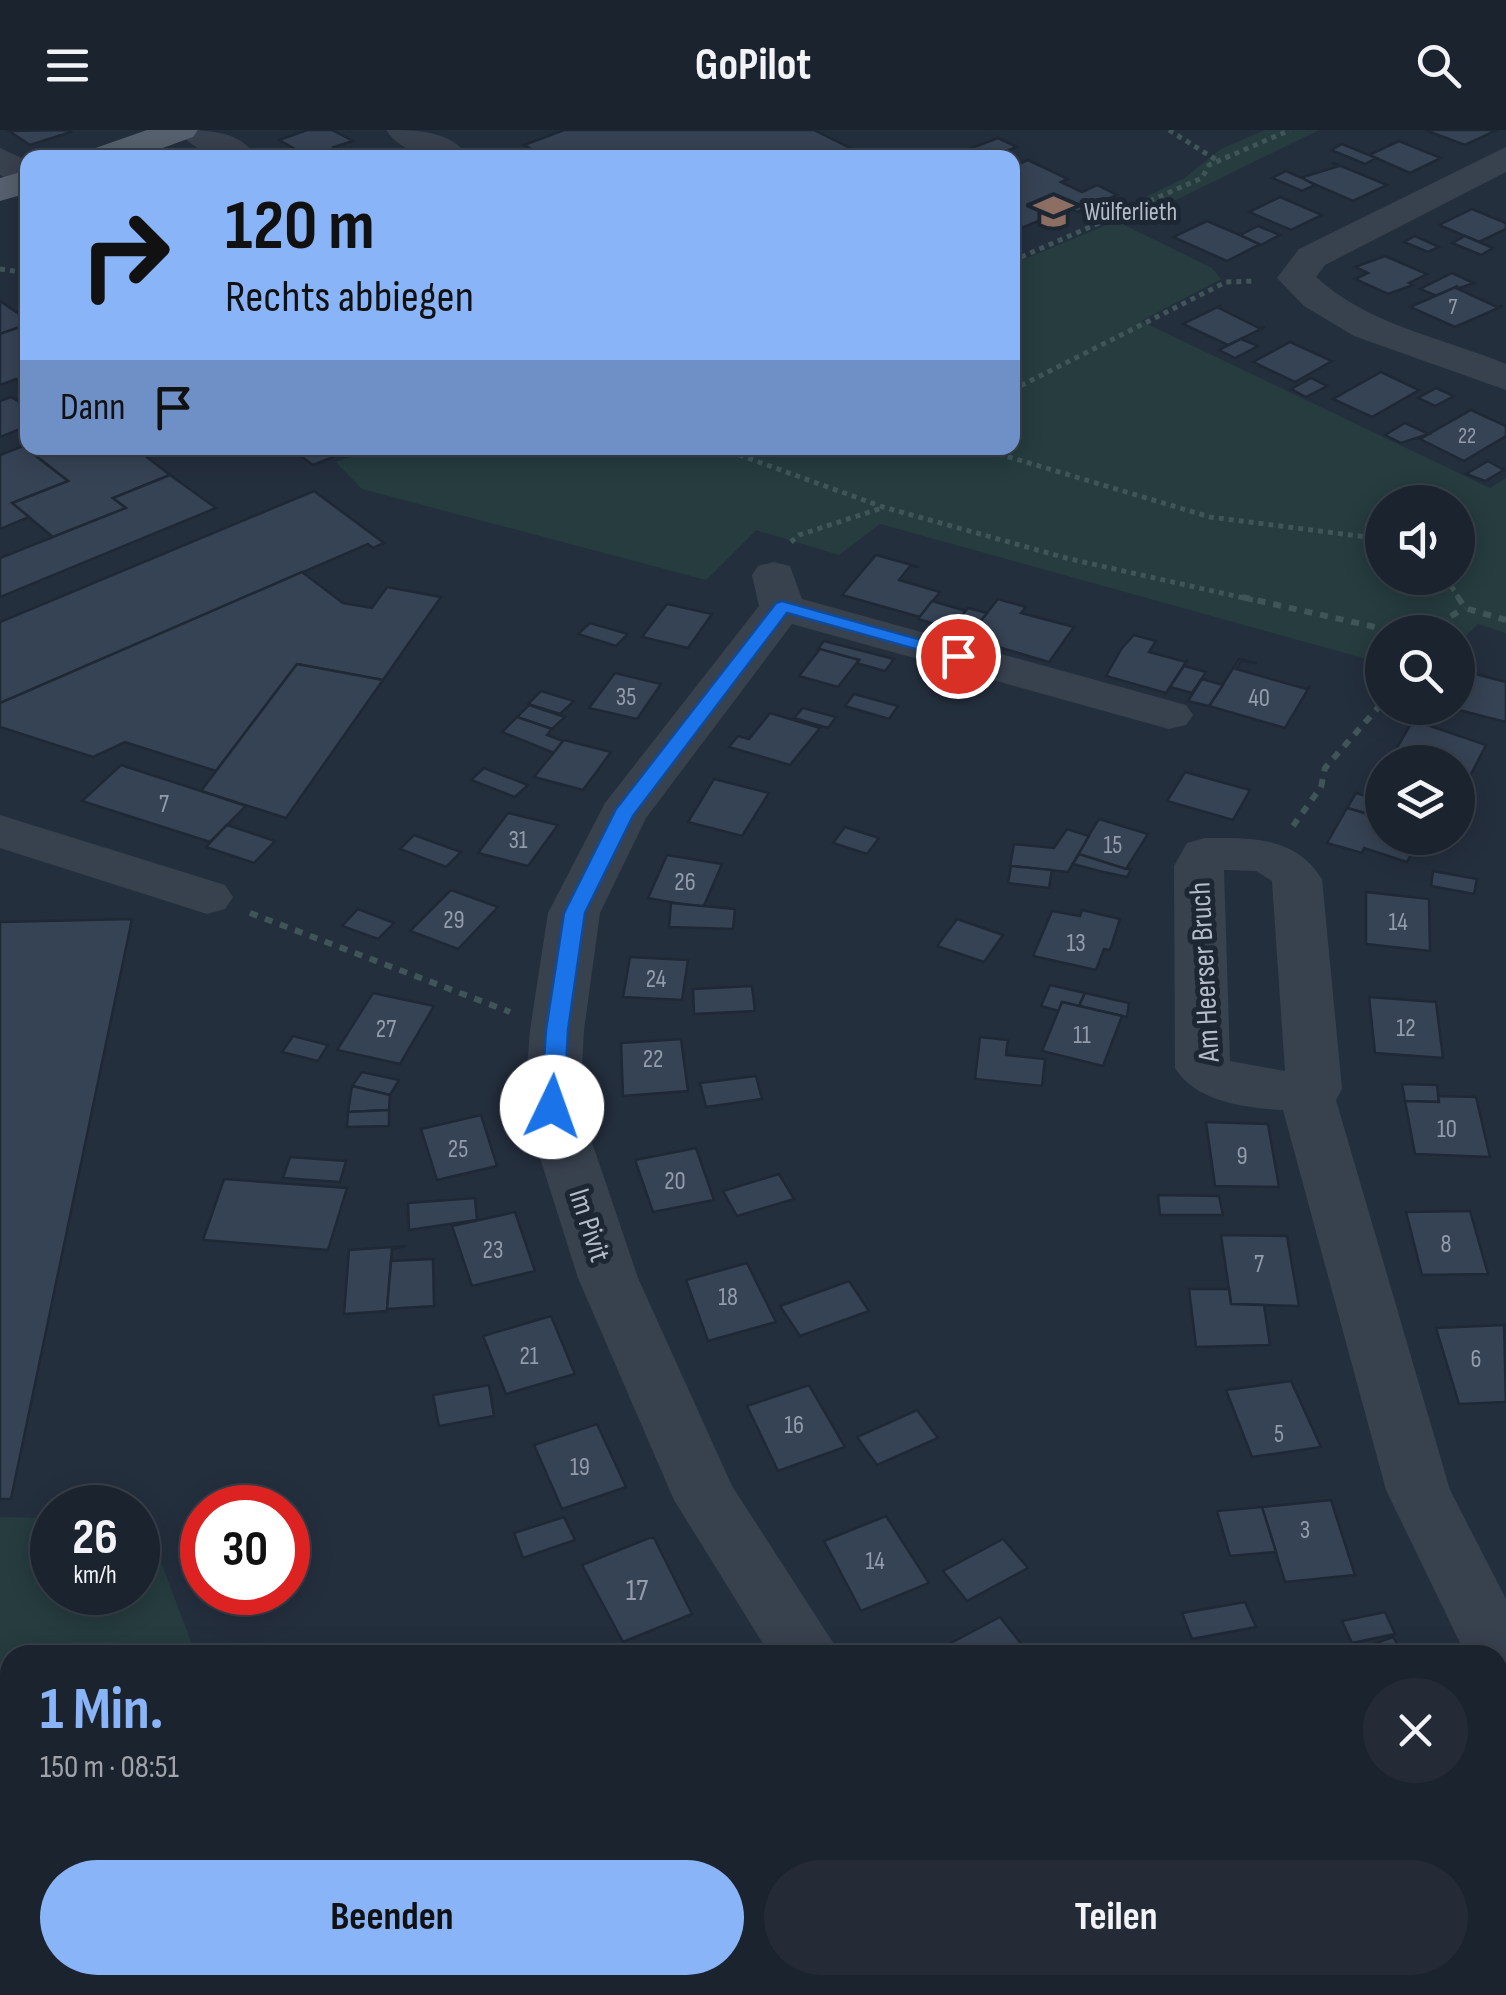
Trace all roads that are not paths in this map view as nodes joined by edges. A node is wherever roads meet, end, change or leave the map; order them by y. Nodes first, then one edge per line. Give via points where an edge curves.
1 (181, 130) edge
2 (195, 130) edge
3 (402, 130) edge
4 (122, 150) edge
5 (231, 150) edge
6 (438, 150) edge
7 (1506, 158) edge
8 (1490, 370) edge
9 (1169, 715) dead end
10 (0, 831) edge
11 (207, 897) road end
12 (1305, 1090) dead end
13 (800, 1645) edge
14 (1496, 1645) edge

1 - 4 main road
2 - 5 street
3 - 6 street
7 - 8 street via 1312,257 1296,278 1319,304 1406,344
9 - 13 street, Im Pivit via 785,572 623,814 574,913 552,1107 608,1278 706,1500
10 - 11 street
12 - 14 street via 1418,1490

